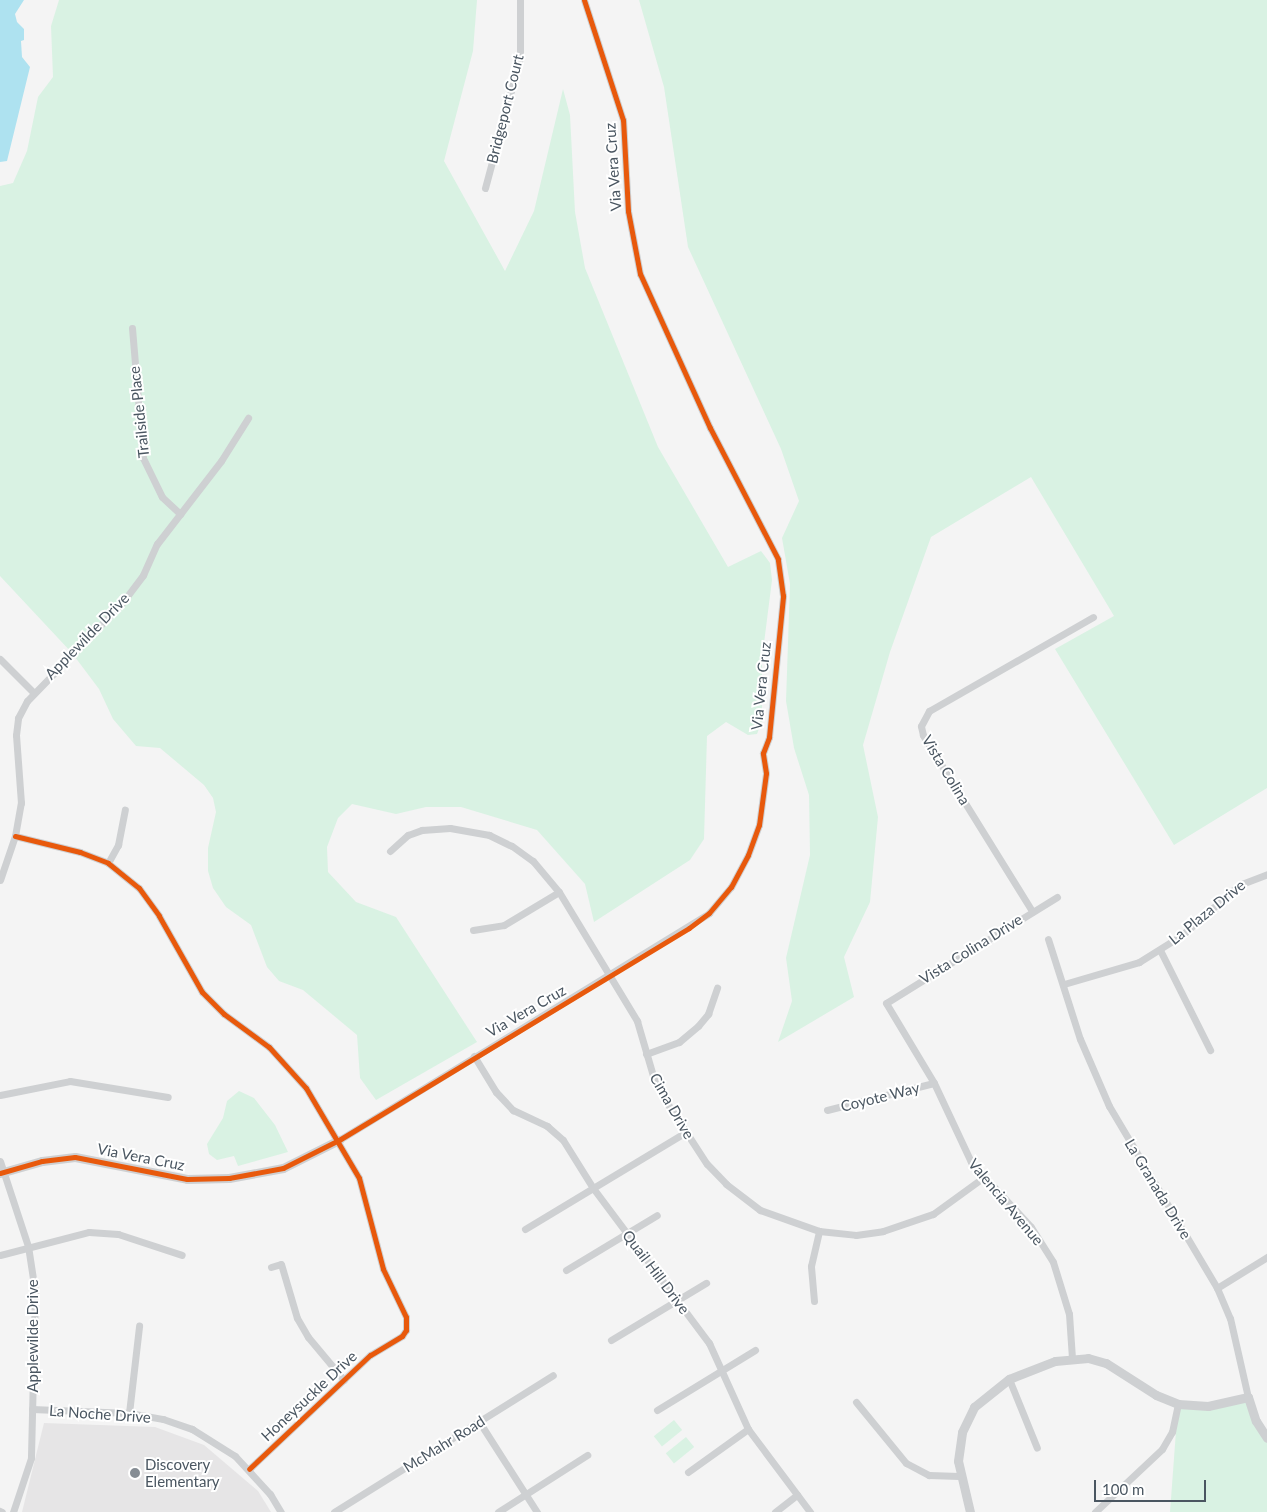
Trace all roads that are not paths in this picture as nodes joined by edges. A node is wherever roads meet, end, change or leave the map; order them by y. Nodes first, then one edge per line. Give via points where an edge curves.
1 (520, 0) edge
2 (584, 0) edge
3 (486, 188) dead end
4 (132, 328) dead end
5 (248, 418) dead end
6 (180, 514) junction
7 (1093, 618) dead end
8 (0, 659) edge
9 (34, 692) junction
10 (125, 810) dead end
11 (15, 836) junction
12 (390, 851) dead end
13 (108, 863) junction
14 (1267, 874) edge
15 (0, 880) edge
16 (559, 892) junction
17 (1057, 897) dead end
18 (1032, 911) junction
19 (473, 930) dead end
20 (1048, 939) dead end
21 (1160, 950) junction
22 (610, 976) junction
23 (1064, 984) junction
24 (717, 988) dead end
25 (886, 1003) joint
26 (1210, 1050) dead end
27 (646, 1054) junction
28 (474, 1056) junction
29 (934, 1083) junction
30 (0, 1095) edge
31 (168, 1097) dead end
32 (827, 1110) dead end
33 (686, 1132) junction
34 (339, 1140) junction
35 (0, 1161) edge
36 (2, 1173) edge
37 (984, 1177) junction
38 (593, 1188) junction
39 (657, 1215) dead end
40 (525, 1229) dead end
41 (819, 1231) junction
42 (627, 1234) junction
43 (28, 1246) junction
44 (0, 1255) edge
45 (182, 1255) dead end
46 (1267, 1256) edge
47 (271, 1266) dead end
48 (566, 1270) dead end
49 (706, 1283) dead end
50 (1217, 1288) junction
51 (677, 1301) junction
52 (814, 1301) dead end
53 (139, 1326) dead end
54 (611, 1340) dead end
55 (755, 1350) dead end
56 (1072, 1358) junction
57 (723, 1370) junction
58 (553, 1375) dead end
59 (1009, 1379) junction
60 (344, 1380) junction
61 (1248, 1397) junction
62 (856, 1402) dead end
63 (1178, 1404) junction
64 (32, 1409) junction
65 (657, 1410) dead end
66 (129, 1413) junction
67 (480, 1423) junction
68 (748, 1429) junction
69 (1267, 1438) edge
70 (1037, 1448) dead end
71 (586, 1455) dead end
72 (250, 1469) junction
73 (688, 1472) dead end
74 (959, 1476) junction
75 (525, 1495) junction
76 (797, 1495) junction
77 (13, 1512) edge
78 (281, 1512) edge
79 (334, 1512) edge
80 (498, 1512) edge
81 (537, 1512) edge
82 (775, 1512) edge
83 (810, 1512) edge
84 (970, 1512) edge
85 (1095, 1512) edge

1 - 3 street, Bridgeport Court via 520,57
2 - 22 street, Via Vera Cruz via 623,120 628,211 640,274 710,428 778,559 783,596 770,737 763,754 766,773 759,825 748,855 731,887 708,914
4 - 6 street, Trailside Place via 143,458 162,497
5 - 6 street, Applewilde Drive
6 - 9 street, Applewilde Drive via 157,544 143,575 122,603
7 - 18 street, Vista Colina via 929,711 921,726 923,735
8 - 9 street
9 - 11 street, Applewilde Drive via 18,718 16,736 21,803
10 - 13 street via 118,845
11 - 13 street, Honeysuckle Drive via 80,852
11 - 15 street, Applewilde Drive
12 - 16 street, Cima Drive via 408,834 422,830 450,828 476,831 512,846 533,861
13 - 34 street, Honeysuckle Drive via 139,888 159,916 202,992 224,1014 289,1066
14 - 21 street, La Plaza Drive via 1239,885
16 - 19 street via 504,925
16 - 22 street, Cima Drive
17 - 18 street, Vista Colina Drive
18 - 25 street, Vista Colina Drive
20 - 23 street, La Granada Drive
21 - 23 street, La Plaza Drive via 1120,969
21 - 26 street
22 - 27 street, Cima Drive via 637,1021
22 - 28 street, Via Vera Cruz
23 - 50 street, La Granada Drive via 1080,1039 1109,1106
24 - 27 street via 708,1014 698,1026 680,1042
25 - 29 street, Valencia Avenue
27 - 33 street, Cima Drive via 656,1086
28 - 34 street, Via Vera Cruz
28 - 38 street, Quail Hill Drive via 496,1092 513,1110 547,1126 563,1140
29 - 32 street, Coyote Way
29 - 37 street, Valencia Avenue via 958,1142
30 - 31 street via 70,1082
33 - 38 street
33 - 41 street, Cima Drive via 707,1164 744,1200 794,1225
34 - 36 street, Via Vera Cruz via 283,1168 229,1178 187,1179 75,1157 42,1161
34 - 60 street, Honeysuckle Drive via 359,1178 383,1270 406,1317 406,1330 402,1336 370,1355
35 - 36 street, Applewilde Drive
36 - 43 street, Applewilde Drive
37 - 41 street, Cima Drive via 933,1214 913,1224 856,1235
37 - 56 street, Valencia Avenue via 1031,1227 1053,1262 1069,1314
38 - 40 street
38 - 42 street, Quail Hill Drive
39 - 42 street
41 - 52 street via 811,1266
42 - 48 street
42 - 51 street, Quail Hill Drive
43 - 44 street
43 - 45 street via 89,1232 118,1234
43 - 64 street, Applewilde Drive via 35,1292
46 - 50 street
47 - 60 street via 281,1264 297,1318 308,1337
49 - 51 street
50 - 61 street, La Granada Drive via 1230,1318
51 - 54 street
51 - 57 street, Quail Hill Drive via 709,1343
53 - 66 street
55 - 57 street
56 - 59 street via 1055,1361
56 - 63 street via 1106,1363 1156,1396
57 - 65 street
57 - 68 street, Quail Hill Drive
58 - 67 street, McMahr Road
59 - 70 street
59 - 74 street via 974,1407 962,1432
60 - 72 street, Honeysuckle Drive
61 - 63 street via 1208,1406
61 - 69 street, La Granada Drive via 1256,1421
62 - 74 street via 906,1463 929,1475
63 - 85 street via 1172,1432 1162,1449
64 - 66 street, La Noche Drive
64 - 77 street, Applewilde Drive via 31,1458
66 - 72 street, La Noche Drive via 163,1418 192,1429 236,1456
67 - 75 street
67 - 79 street, McMahr Road
68 - 73 street
68 - 76 street, Quail Hill Drive
71 - 75 street
72 - 78 street, La Noche Drive
74 - 84 street
75 - 80 street
75 - 81 street
76 - 82 street
76 - 83 street, Quail Hill Drive

